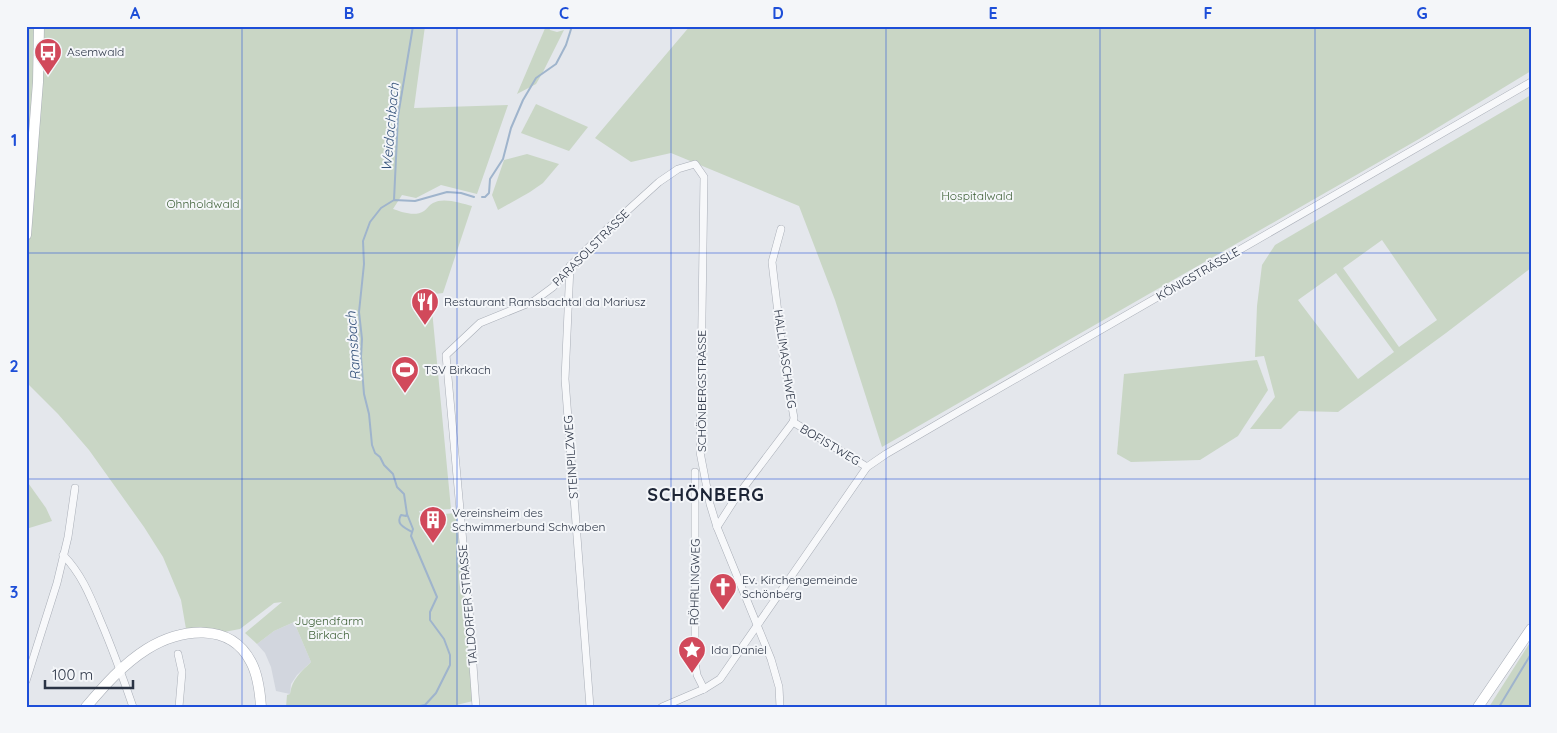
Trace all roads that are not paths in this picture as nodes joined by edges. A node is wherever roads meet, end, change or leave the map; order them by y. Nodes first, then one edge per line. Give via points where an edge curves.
1 (39, 26) edge
2 (1531, 82) edge
3 (29, 177) edge
4 (704, 177) joint
5 (28, 191) edge
6 (781, 229) dead end
7 (26, 235) edge
8 (570, 266) junction
9 (446, 355) joint
10 (793, 422) junction
11 (867, 468) junction
12 (695, 472) dead end
13 (75, 488) dead end
14 (717, 527) junction
15 (63, 555) junction
16 (757, 626) junction
17 (1531, 629) edge
18 (178, 654) dead end
19 (120, 671) junction
20 (26, 682) edge
21 (704, 689) junction
22 (86, 707) edge
23 (133, 707) edge
24 (178, 707) edge
25 (261, 707) edge
26 (476, 707) edge
27 (590, 707) edge
28 (662, 707) edge
29 (780, 707) edge
30 (1478, 707) edge

1 - 3 main road via 38,82
2 - 11 street, KÖNIGSTRÄSSLE via 941,422
3 - 5 main road
4 - 8 street, PARASOLSTRASSE via 695,164 678,169 659,182
4 - 14 street, SCHÖNBERGSTRASSE via 700,452
5 - 7 main road
6 - 10 street, HALLIMASCHWEG via 772,262
8 - 9 street, PARASOLSTRASSE via 534,301 480,322
8 - 27 street, STEINPILZWEG via 566,379
9 - 26 street, TALDORFER STRASSE
10 - 11 street, BOFISTWEG
10 - 14 street, HALLIMASCHWEG
11 - 16 street, KÖNIGSTRÄSSLE
12 - 21 street, RÖHRLINGWEG via 695,663
13 - 15 street
14 - 16 street, SCHÖNBERGSTRASSE
15 - 19 street via 88,590
15 - 20 street
16 - 21 street, KÖNIGSTRÄSSLE via 727,669
16 - 29 street, SCHÖNBERGSTRASSE via 779,687
17 - 30 main road
18 - 24 street via 182,672
19 - 22 main road
19 - 23 street
19 - 25 main road via 146,650 167,639 184,633 214,634 230,640 248,657 256,675
21 - 28 street, KÖNIGSTRÄSSLE

